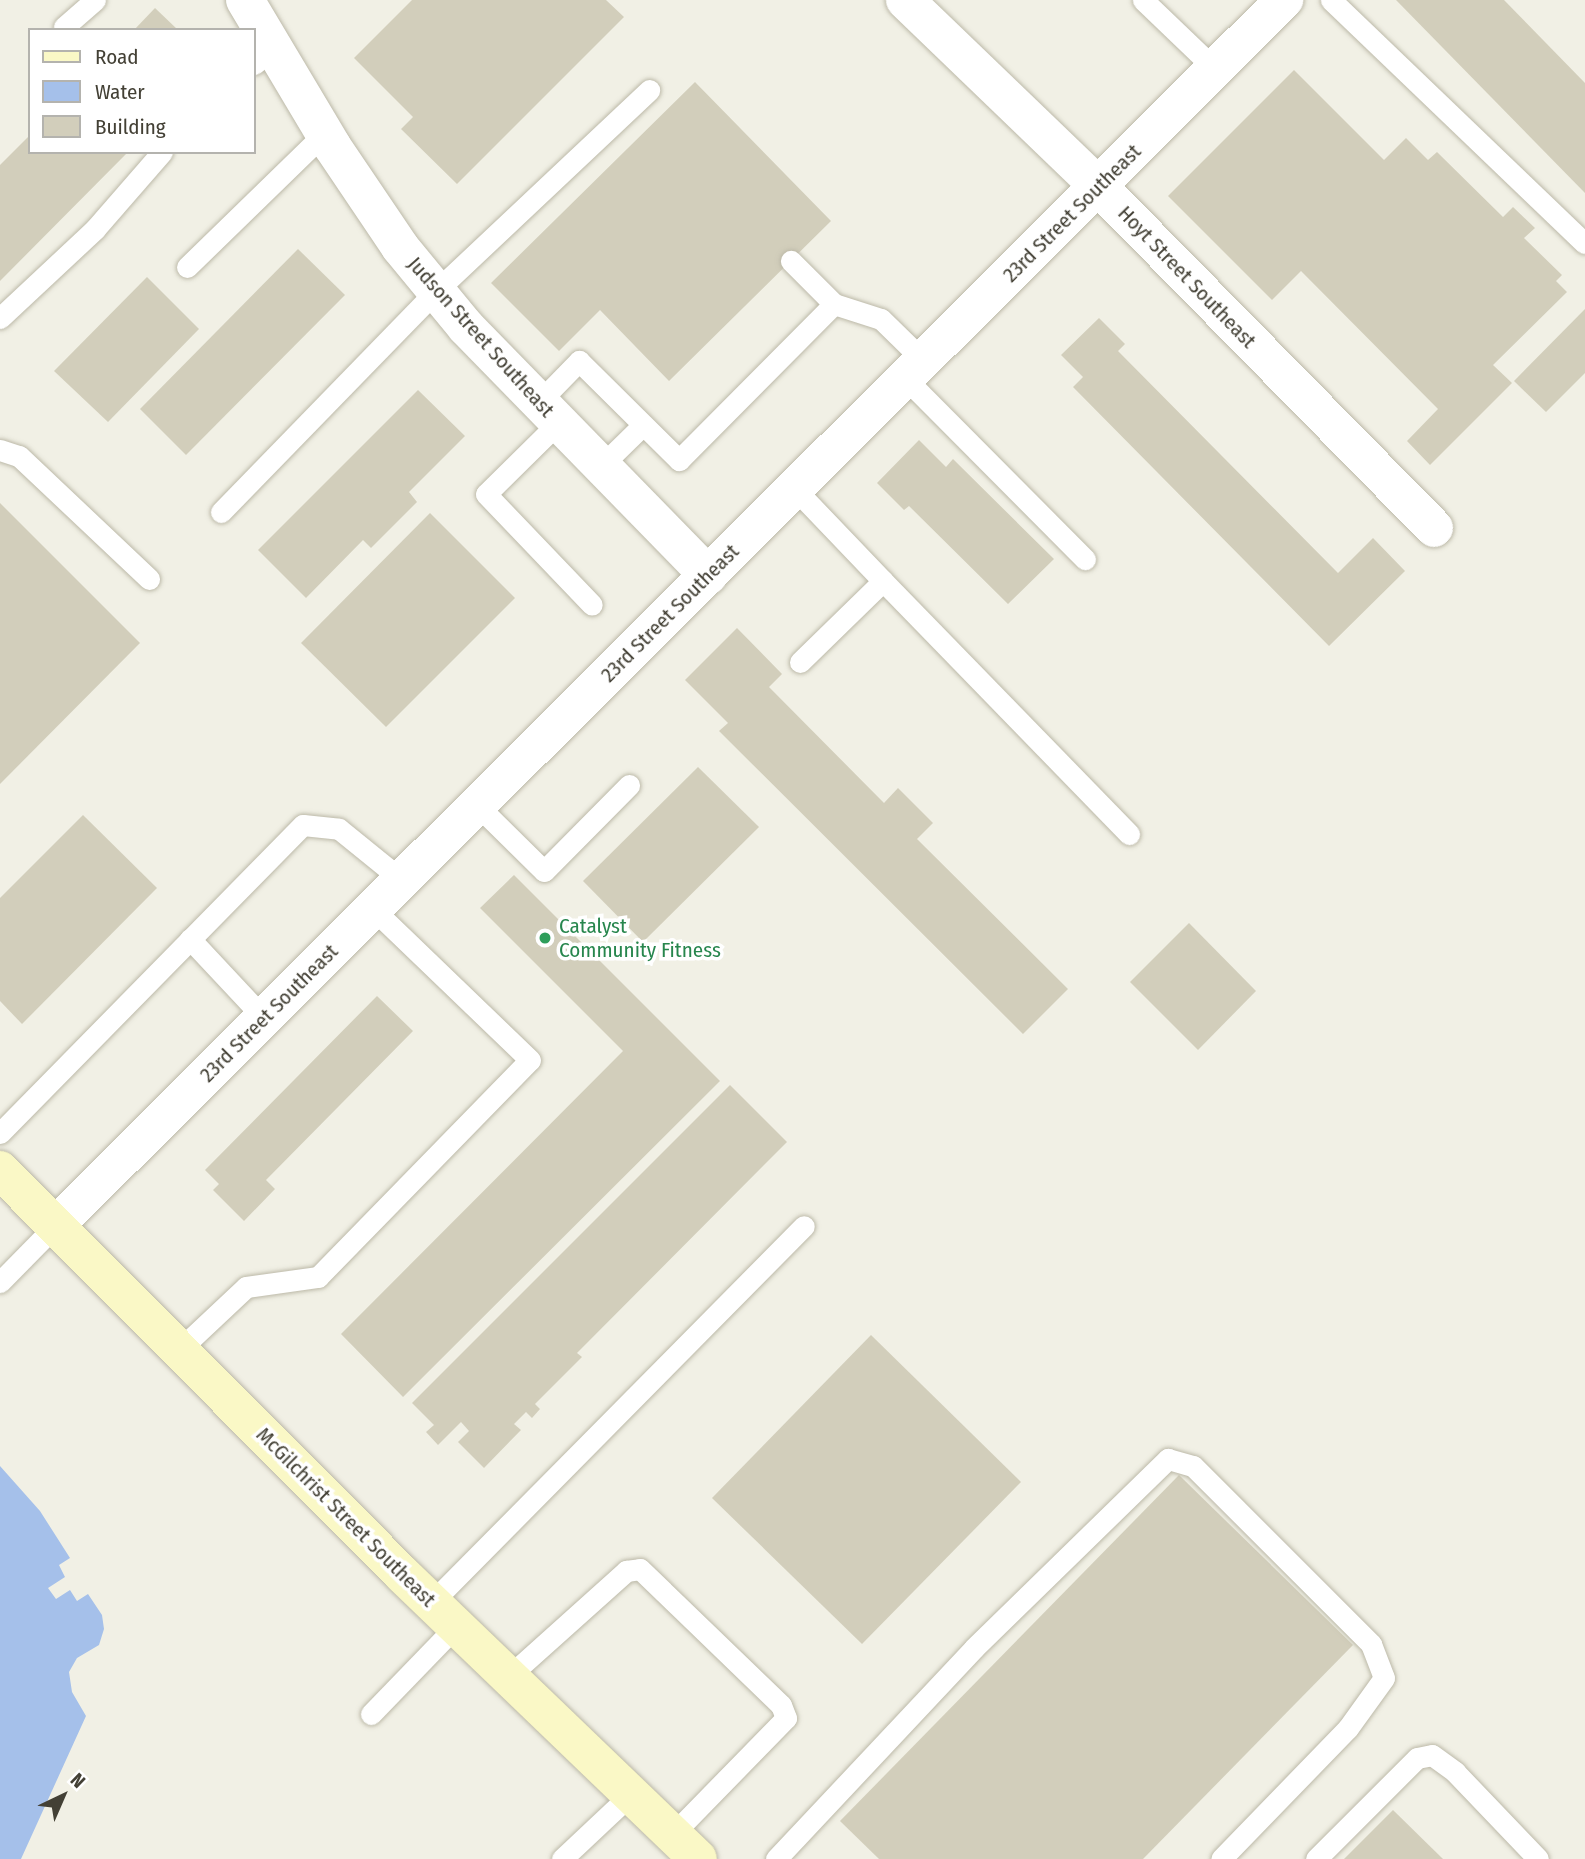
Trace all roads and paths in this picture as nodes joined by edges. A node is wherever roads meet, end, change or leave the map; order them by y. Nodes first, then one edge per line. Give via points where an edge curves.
1 (95, 0) edge
2 (245, 0) edge
3 (905, 0) edge
4 (1143, 0) edge
5 (1284, 0) edge
6 (1331, 0) edge
7 (64, 27) dead end
8 (254, 28) edge
9 (256, 32) edge
10 (264, 56) edge
11 (1216, 70) junction
12 (649, 90) dead end
13 (324, 134) junction
14 (160, 154) edge
15 (1099, 187) junction
16 (1584, 243) edge
17 (792, 261) dead end
18 (187, 267) dead end
19 (436, 290) junction
20 (834, 304) junction
21 (0, 318) edge
22 (915, 370) junction
23 (548, 413) junction
24 (643, 425) junction
25 (0, 450) edge
26 (600, 467) junction
27 (795, 489) junction
28 (221, 512) dead end
29 (1434, 528) dead end
30 (1085, 559) dead end
31 (708, 575) junction
32 (149, 579) dead end
33 (883, 581) junction
34 (592, 605) dead end
35 (800, 662) dead end
36 (629, 785) dead end
37 (477, 805) junction
38 (1129, 834) dead end
39 (402, 880) junction
40 (373, 909) junction
41 (190, 939) junction
42 (264, 1018) junction
43 (0, 1133) edge
44 (0, 1170) edge
45 (55, 1225) junction
46 (804, 1226) dead end
47 (0, 1282) edge
48 (179, 1350) junction
49 (443, 1614) junction
50 (509, 1677) junction
51 (371, 1714) dead end
52 (630, 1795) junction
53 (685, 1847) edge
54 (562, 1859) edge
55 (776, 1859) edge
56 (1221, 1859) edge
57 (1317, 1859) edge
58 (1538, 1859) edge

1 - 7 lane
2 - 8 street, Judson Street Southeast
3 - 15 street, Hoyt Street Southeast
4 - 11 lane
5 - 11 street, 23rd Street Southeast
6 - 16 lane
9 - 10 street, Judson Street Southeast
10 - 13 street, Judson Street Southeast
11 - 15 street, 23rd Street Southeast
12 - 19 lane
13 - 18 lane
13 - 19 street, Judson Street Southeast via 400,247
14 - 21 lane via 95,229
15 - 22 street, 23rd Street Southeast
15 - 29 street, Hoyt Street Southeast
17 - 20 lane
19 - 23 street, Judson Street Southeast
19 - 28 lane
20 - 22 lane via 881,319
20 - 24 lane via 679,460
22 - 27 street, 23rd Street Southeast
22 - 30 lane
23 - 24 lane via 579,362
23 - 26 street, Judson Street Southeast
23 - 34 lane via 486,494
24 - 26 lane
25 - 32 lane via 19,456
26 - 31 street, Judson Street Southeast
27 - 31 street, 23rd Street Southeast
27 - 33 lane
31 - 37 street, 23rd Street Southeast
33 - 35 lane
33 - 38 lane
36 - 37 lane via 544,871
37 - 39 street, 23rd Street Southeast
39 - 40 street, 23rd Street Southeast
39 - 41 lane via 339,829 303,825
40 - 42 street, 23rd Street Southeast
40 - 48 lane via 530,1060 318,1277 246,1287
41 - 42 lane
41 - 43 lane
42 - 45 street, 23rd Street Southeast
44 - 45 street, McGilchrist Street Southeast
45 - 47 lane
45 - 48 street, McGilchrist Street Southeast
46 - 49 lane
48 - 49 street, McGilchrist Street Southeast
49 - 50 street, McGilchrist Street Southeast
49 - 51 lane
50 - 52 street, McGilchrist Street Southeast
50 - 53 lane via 626,1571 640,1569 781,1705 786,1718
52 - 53 street, McGilchrist Street Southeast
52 - 54 lane
55 - 56 lane via 974,1648 1168,1459 1193,1466 1362,1634 1371,1644 1384,1678 1348,1728
57 - 58 lane via 1417,1758 1432,1755 1455,1772

